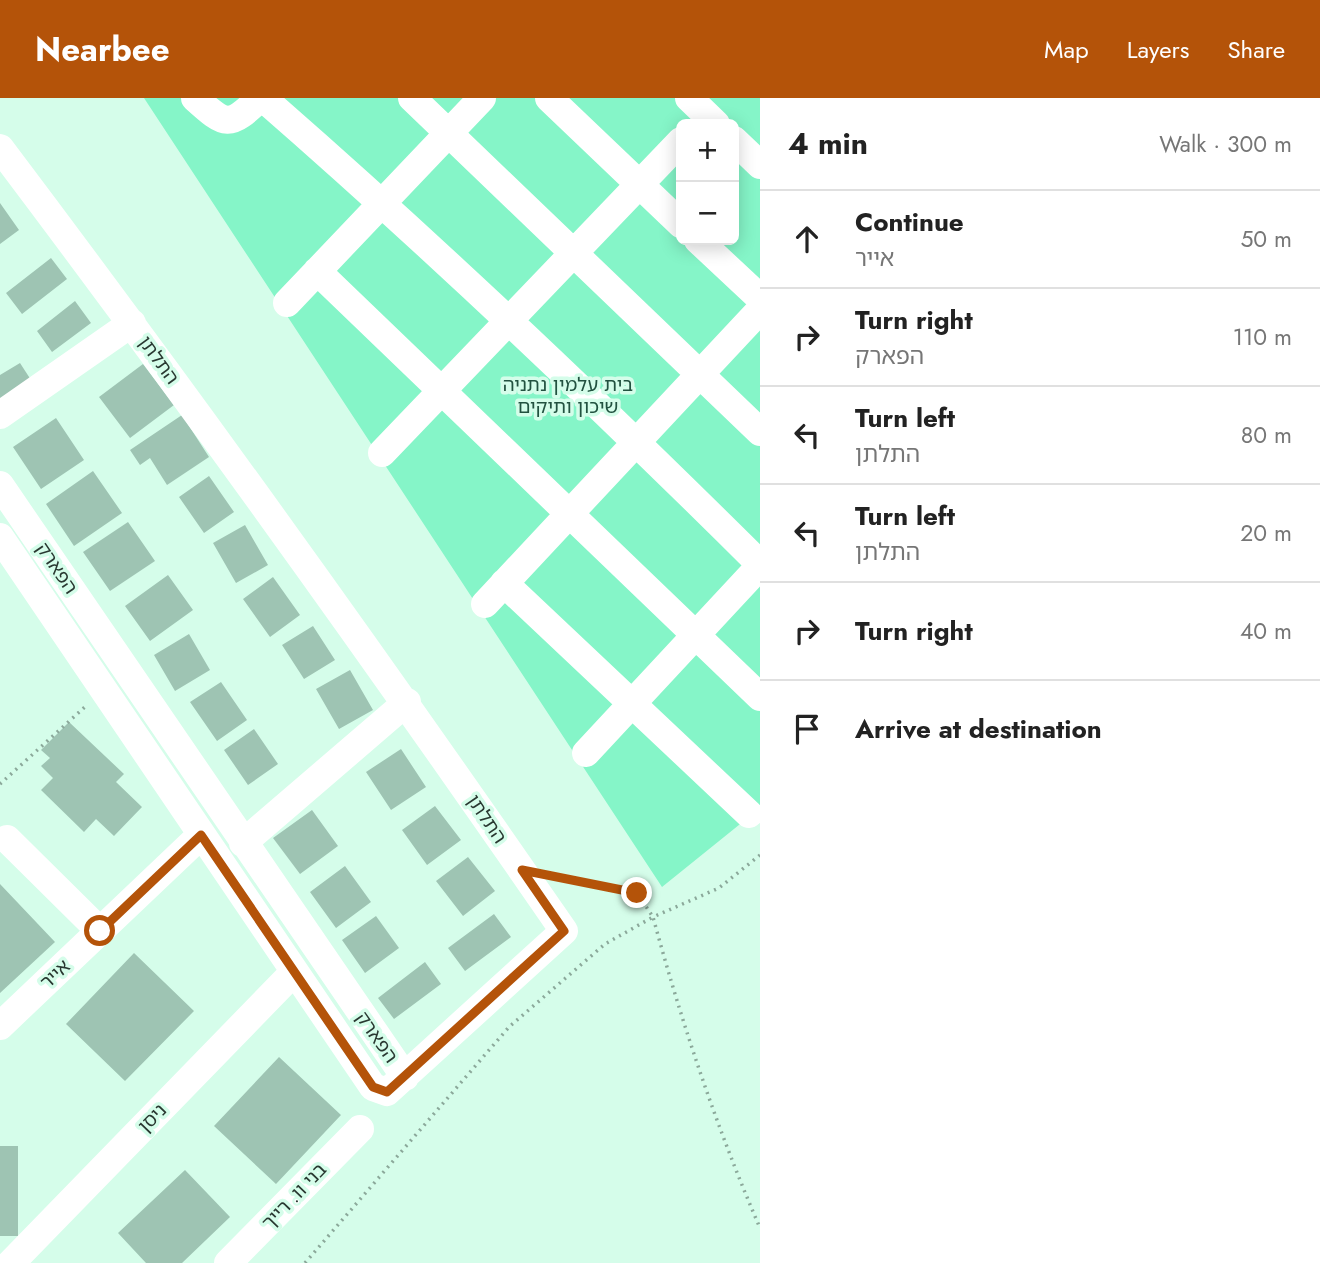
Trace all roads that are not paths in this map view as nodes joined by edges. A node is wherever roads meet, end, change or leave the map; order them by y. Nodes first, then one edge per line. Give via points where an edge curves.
1 (195, 98) edge
2 (262, 98) edge
3 (412, 98) edge
4 (482, 98) edge
5 (549, 98) edge
6 (449, 133) junction
7 (676, 146) edge
8 (739, 146) edge
9 (0, 148) edge
10 (760, 165) edge
11 (640, 185) junction
12 (383, 202) junction
13 (676, 219) edge
14 (703, 245) edge
15 (575, 252) junction
16 (317, 271) junction
17 (760, 298) edge
18 (287, 303) dead end
19 (760, 310) edge
20 (509, 321) junction
21 (132, 323) junction
22 (700, 375) junction
23 (441, 391) junction
24 (0, 415) edge
25 (760, 432) edge
26 (637, 442) junction
27 (382, 453) dead end
28 (0, 485) edge
29 (570, 513) junction
30 (2, 546) edge
31 (760, 565) edge
32 (505, 583) junction
33 (485, 604) dead end
34 (695, 635) junction
35 (760, 697) edge
36 (407, 702) junction
37 (630, 703) junction
38 (586, 753) dead end
39 (749, 814) dead end
40 (201, 835) junction
41 (6, 839) dead end
42 (243, 843) junction
43 (100, 931) junction
44 (294, 972) junction
45 (0, 1026) edge
46 (405, 1077) junction
47 (360, 1129) dead end
48 (10, 1263) edge
49 (228, 1263) edge

1 - 2 street via 218,119 228,121 238,119
2 - 12 street
3 - 6 street
4 - 6 street
5 - 11 street
6 - 12 street
6 - 15 street
7 - 11 street
8 - 10 street
9 - 21 street, התלתן
11 - 13 street
11 - 15 street
12 - 16 street
12 - 20 street
14 - 17 street
15 - 20 street
15 - 22 street
16 - 18 street
16 - 23 street
19 - 22 street
20 - 23 street
20 - 26 street
21 - 24 street, התלתן
21 - 36 street, התלתן
22 - 25 street
22 - 26 street
23 - 27 street
23 - 29 street
26 - 29 street
26 - 31 street
28 - 42 street, הפארק
29 - 32 street
29 - 34 street
30 - 40 street, הפארק
31 - 34 street
32 - 33 street
32 - 37 street
34 - 35 street
34 - 37 street
36 - 42 street
36 - 46 street, התלתן via 564,931
37 - 38 street
37 - 39 street
40 - 43 street, אייר
40 - 44 street, הפארק
41 - 43 street
42 - 46 street, הפארק
43 - 45 street, אייר
44 - 46 street, הפארק via 373,1087 387,1092
44 - 48 street, ניסן
47 - 49 street, בני וו. רייך

